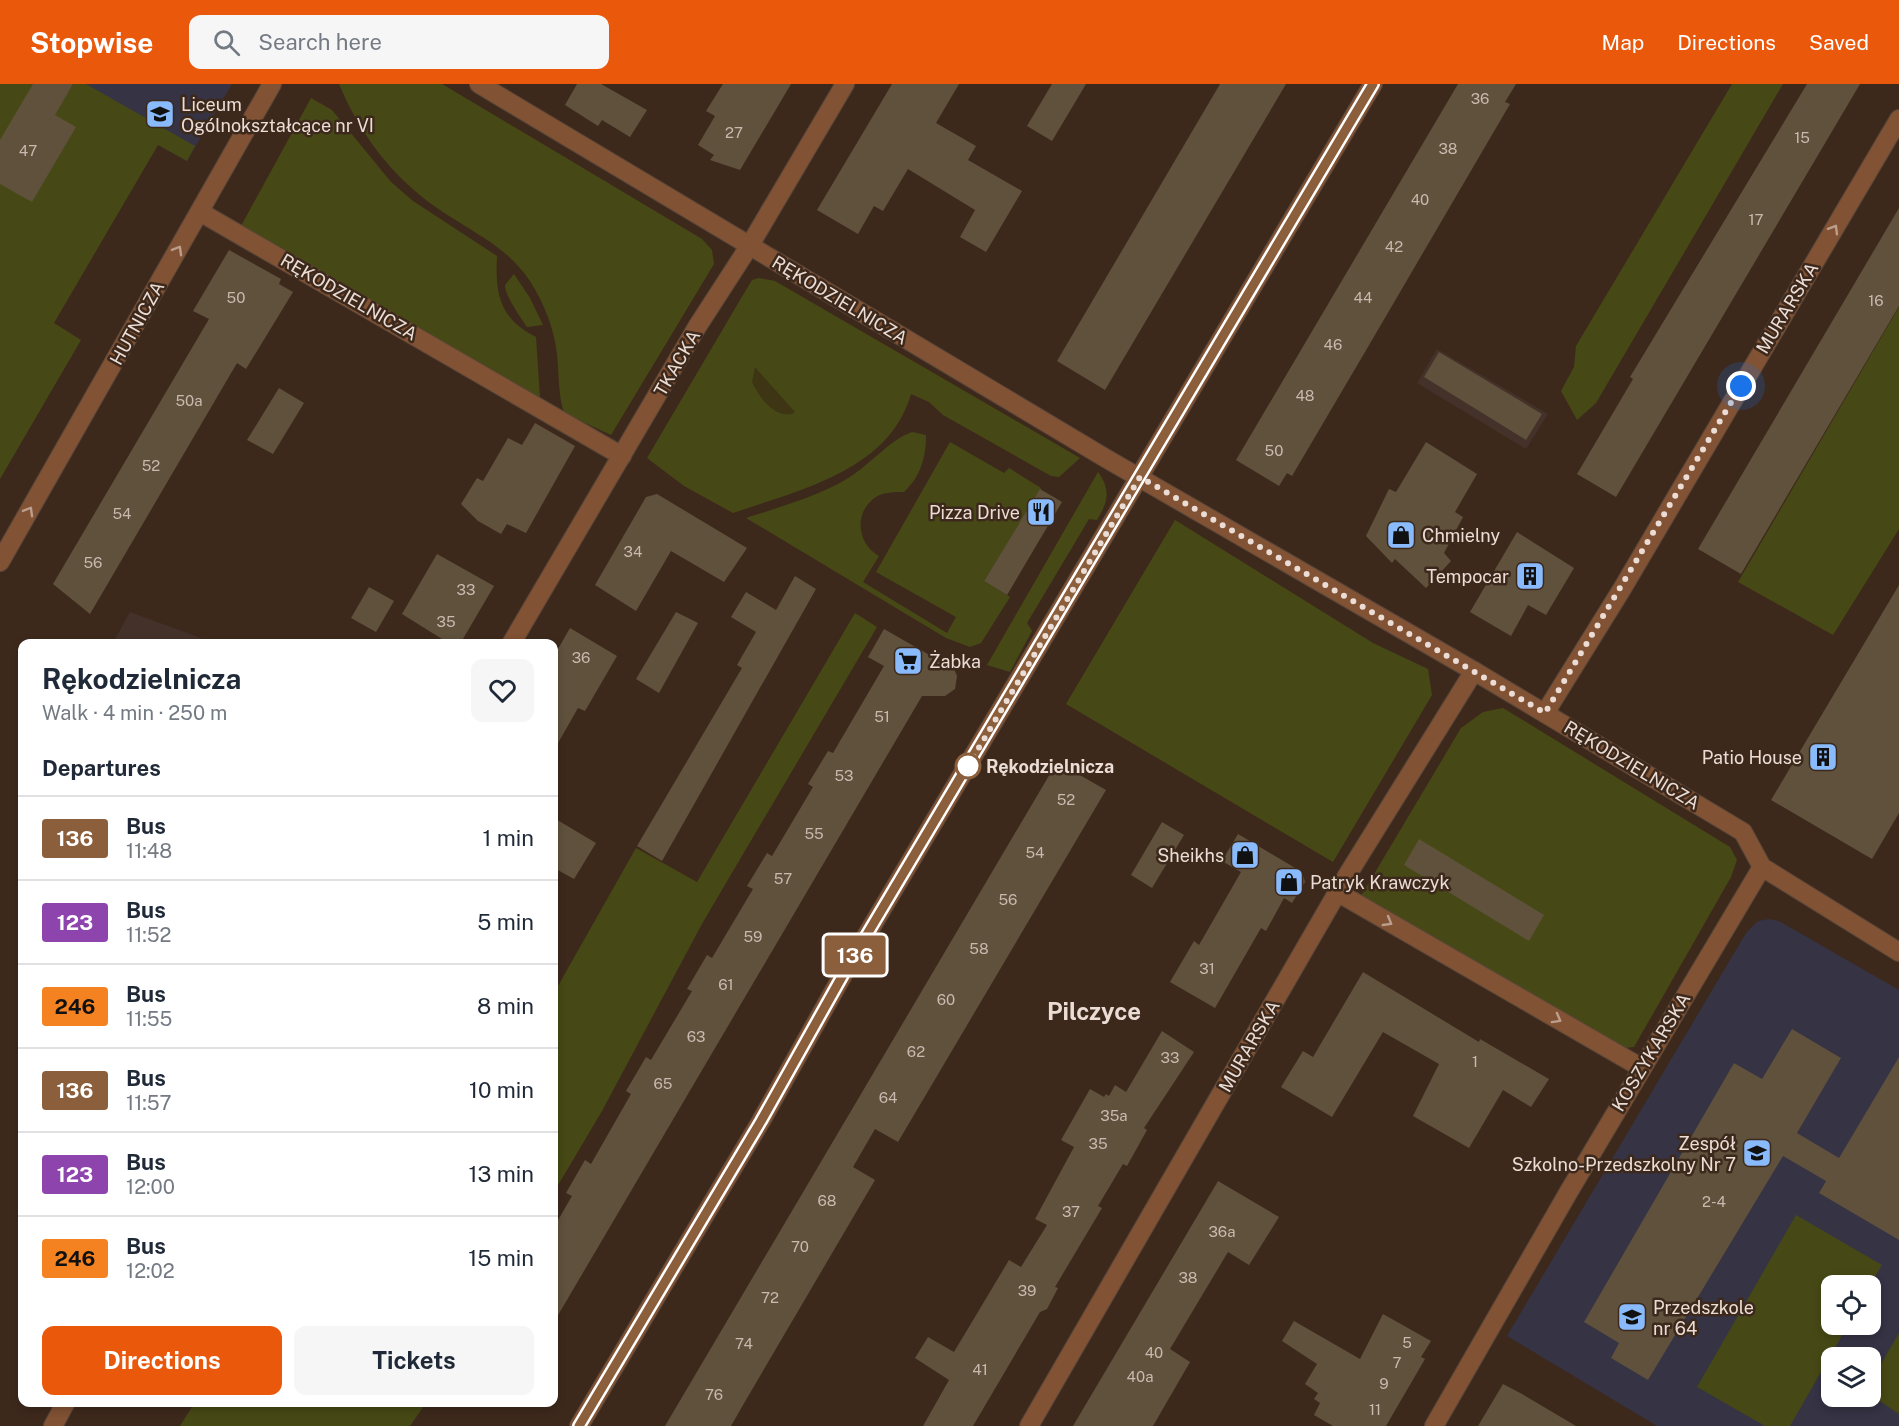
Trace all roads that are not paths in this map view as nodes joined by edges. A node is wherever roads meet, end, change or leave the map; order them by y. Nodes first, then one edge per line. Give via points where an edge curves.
1 (272, 84) edge
2 (479, 84) edge
3 (845, 84) edge
4 (1373, 84) edge
5 (1899, 119) edge
6 (200, 212) junction
7 (750, 245) junction
8 (622, 456) junction
9 (1140, 477) junction
10 (0, 561) edge
11 (514, 639) edge
12 (1474, 670) junction
13 (1545, 713) junction
14 (1762, 867) junction
15 (1337, 892) junction
16 (1896, 944) edge
17 (1642, 1068) junction
18 (63, 1407) edge
19 (52, 1426) edge
20 (579, 1426) edge
21 (1029, 1426) edge
22 (1434, 1426) edge

1 - 6 street, HUTNICZA
2 - 7 street, RĘKODZIELNICZA
3 - 7 street, TKACKA
4 - 9 street
13 -> 5 street, MURARSKA
6 - 8 street, RĘKODZIELNICZA
10 -> 6 street, HUTNICZA
7 - 8 street, TKACKA
7 - 9 street, RĘKODZIELNICZA
8 - 11 street, TKACKA
9 - 12 street, RĘKODZIELNICZA
9 - 20 street
12 - 13 street, RĘKODZIELNICZA
12 - 15 street, MURARSKA
13 - 14 street, RĘKODZIELNICZA via 1743,832
14 - 16 street, RĘKODZIELNICZA
14 - 17 street, KOSZYKARSKA
15 -> 17 street
15 - 21 street, MURARSKA
17 - 22 street, KOSZYKARSKA
18 - 19 street

